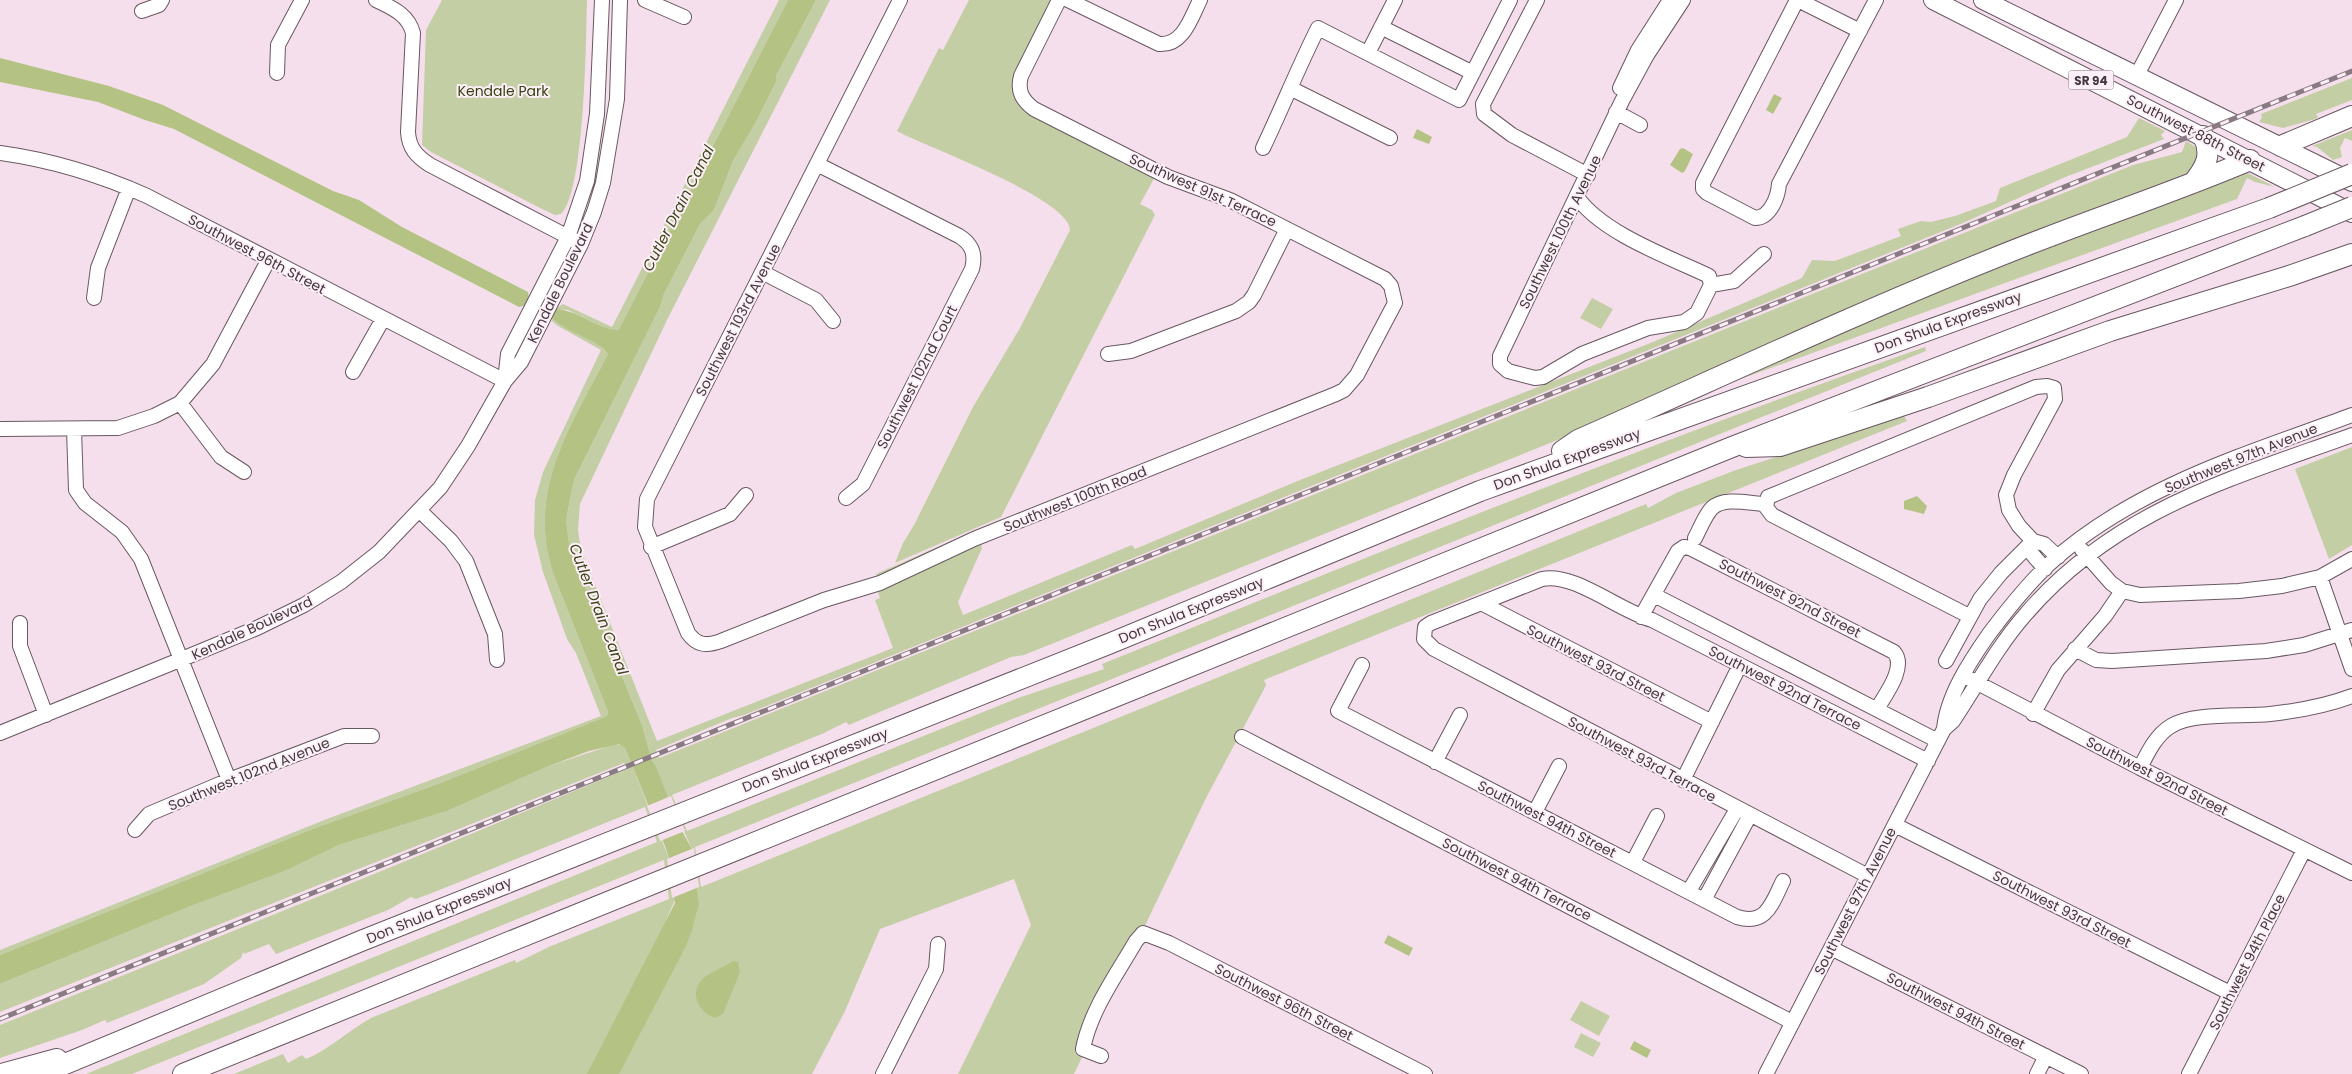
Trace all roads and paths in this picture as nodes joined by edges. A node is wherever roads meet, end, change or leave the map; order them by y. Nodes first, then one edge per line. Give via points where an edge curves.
1 (162, 0) edge
2 (302, 0) edge
3 (376, 0) edge
4 (602, 0) edge
5 (620, 0) edge
6 (645, 0) edge
7 (900, 0) edge
8 (1059, 0) edge
9 (1068, 0) edge
10 (1200, 0) edge
11 (1395, 0) edge
12 (1510, 0) edge
13 (1537, 0) edge
14 (1670, 0) edge
15 (1683, 0) edge
16 (1798, 0) edge
17 (1876, 0) edge
18 (1933, 0) edge
19 (1983, 0) edge
20 (2176, 0) edge
21 (142, 11) dead end
22 (684, 17) dead end
23 (1381, 27) junction
24 (1860, 31) junction
25 (1368, 53) junction
26 (2105, 59) junction
27 (2074, 71) junction
28 (277, 73) dead end
29 (1473, 73) junction
30 (2137, 75) junction
31 (1290, 88) junction
32 (1617, 110) junction
33 (2352, 116) edge
34 (1640, 125) dead end
35 (2202, 136) junction
36 (1390, 138) dead end
37 (2281, 146) junction
38 (1263, 148) dead end
39 (0, 154) edge
40 (2250, 160) junction
41 (817, 164) junction
42 (2352, 174) edge
43 (1588, 175) junction
44 (2352, 182) edge
45 (2192, 183) junction
46 (129, 188) junction
47 (1577, 197) junction
48 (2352, 207) edge
49 (2352, 212) edge
50 (1288, 229) junction
51 (568, 237) junction
52 (581, 244) junction
53 (1764, 254) dead end
54 (2352, 254) edge
55 (268, 260) junction
56 (762, 272) junction
57 (1711, 285) junction
58 (1393, 291) joint
59 (94, 298) dead end
60 (383, 319) junction
61 (833, 321) dead end
62 (1108, 354) dead end
63 (353, 372) dead end
64 (505, 381) junction
65 (180, 403) junction
66 (2352, 415) edge
67 (0, 429) edge
68 (74, 429) junction
69 (2352, 435) edge
70 (1732, 447) junction
71 (1538, 469) junction
72 (244, 472) dead end
73 (2196, 474) junction
74 (2203, 490) junction
75 (746, 495) dead end
76 (846, 498) dead end
77 (1766, 504) junction
78 (420, 511) junction
79 (1695, 538) dead end
80 (2076, 542) junction
81 (2030, 544) junction
82 (651, 547) junction
83 (2058, 556) junction
84 (2086, 556) junction
85 (2352, 560) edge
86 (2045, 569) junction
87 (2320, 577) junction
88 (2122, 591) junction
89 (1654, 595) junction
90 (1481, 603) junction
91 (1644, 613) junction
92 (1969, 616) junction
93 (20, 623) dead end
94 (2346, 632) edge
95 (1424, 635) joint
96 (700, 643) joint
97 (2075, 649) junction
98 (182, 660) junction
99 (497, 660) dead end
100 (1946, 660) dead end
101 (1362, 665) dead end
102 (1740, 665) junction
103 (2352, 669) edge
104 (1964, 675) junction
105 (1977, 683) junction
106 (2352, 696) edge
107 (1877, 709) junction
108 (2033, 714) junction
109 (46, 715) junction
110 (1460, 715) dead end
111 (1712, 722) junction
112 (0, 733) edge
113 (1941, 735) junction
114 (372, 736) dead end
115 (1242, 736) dead end
116 (1928, 761) junction
117 (1435, 762) junction
118 (1559, 766) dead end
119 (2140, 768) junction
120 (229, 780) junction
121 (1684, 780) junction
122 (1737, 808) junction
123 (1535, 812) junction
124 (1750, 815) junction
125 (1657, 816) dead end
126 (1895, 825) junction
127 (134, 830) dead end
128 (2304, 850) junction
129 (1633, 862) junction
130 (2352, 873) edge
131 (1868, 876) junction
132 (1783, 881) dead end
133 (1689, 891) junction
134 (1704, 900) junction
135 (938, 944) dead end
136 (1831, 948) junction
137 (2230, 993) junction
138 (1792, 1022) junction
139 (103, 1049) junction
140 (1101, 1056) dead end
141 (2046, 1056) junction
142 (1, 1074) edge
143 (41, 1074) edge
144 (183, 1074) edge
145 (883, 1074) edge
146 (1425, 1074) edge
147 (1766, 1074) edge
148 (2037, 1074) edge
149 (2081, 1074) edge
150 (2189, 1074) edge

1 - 21 street via 159,5
2 - 28 street via 278,45
3 - 51 street via 401,14 413,33 408,132 415,153 430,165
4 - 51 street, Kendale Boulevard via 598,106 592,154 579,208
5 - 52 street, Kendale Boulevard via 613,133 603,183
6 - 22 street
7 - 41 street, Southwest 103rd Avenue
8 - 50 street, Southwest 91st Terrace via 1021,76 1020,94 1027,103 1168,177 1230,200
9 - 10 street via 1159,44 1172,43 1181,36
11 - 23 street
12 - 29 street
13 - 43 street via 1482,110 1486,117 1512,135
14 - 32 street, Southwest 100th Avenue via 1620,84
15 - 32 street, Southwest 100th Avenue via 1647,55
16 - 24 street
16 - 24 street via 1702,183 1707,193 1754,218 1763,217 1768,212 1779,184
17 - 24 street
18 - 27 main road, Southwest 88th Street / SR 94
19 - 26 main road, Southwest 88th Street / SR 94
20 - 30 street
23 - 25 street
23 - 29 street
25 - 29 street via 1459,100
25 - 31 street via 1318,28
26 - 27 main road via 2082,63
26 - 30 main road, Southwest 88th Street / SR 94
27 - 35 main road, Southwest 88th Street / SR 94
30 - 37 main road, Southwest 88th Street / SR 94
31 - 36 street
31 - 38 street
32 - 34 street
32 - 43 street, Southwest 100th Avenue
33 - 37 highway
35 - 40 main road, Southwest 88th Street / SR 94
35 - 45 highway via 2206,143 2206,164
37 - 40 main road
37 - 44 main road, Southwest 88th Street / SR 94
39 - 46 street, Southwest 96th Street via 66,167
40 - 45 highway
40 - 49 main road, Southwest 88th Street / SR 94
41 - 56 street, Southwest 103rd Avenue
41 - 76 street, Southwest 102nd Court via 959,236 972,249 973,266 863,484
42 - 71 highway, Don Shula Expressway, bridge via 2268,208
43 - 47 street, Southwest 100th Avenue
45 - 71 highway via 1995,257 1800,339 1578,440
46 - 55 street, Southwest 96th Street
46 - 59 street via 98,268
47 - 57 street via 1613,230 1708,276
47 - 57 street, Southwest 100th Avenue via 1500,356 1500,364 1508,371 1532,378 1543,377 1582,354 1648,328 1684,322 1697,313
48 - 70 highway, bridge
50 - 58 street, Southwest 91st Terrace via 1381,276
50 - 62 street via 1254,295 1242,308 1131,351
51 - 52 street
51 - 64 street, Kendale Boulevard via 508,354
52 - 64 street, Kendale Boulevard via 521,362
53 - 57 street via 1734,281
54 - 70 highway via 2110,331 1780,446
55 - 60 street, Southwest 96th Street
55 - 65 street via 213,364
56 - 61 street via 816,300
56 - 82 street, Southwest 103rd Avenue via 648,497 645,527
58 - 96 street, Southwest 100th Road via 1394,307 1361,370 1344,390 974,539 880,583 824,600 716,643
60 - 63 street
60 - 64 street, Southwest 96th Street
64 - 78 street, Kendale Boulevard via 457,463
65 - 68 street via 118,428
65 - 72 street via 221,458
66 - 73 street, Southwest 97th Avenue
67 - 68 street
68 - 98 street via 76,490 85,503 122,532 135,549
69 - 74 street, Southwest 97th Avenue
70 - 144 highway
71 - 139 highway, Don Shula Expressway via 1111,643 361,941
73 - 74 street
73 - 80 street, Southwest 97th Avenue via 2136,502
74 - 84 street, Southwest 97th Avenue via 2143,518
75 - 82 street via 730,514
77 - 79 street via 1717,504
77 - 81 street via 1773,493 2036,387 2047,386 2054,388 2054,398 2006,495 2013,518
77 - 92 street via 1772,515
78 - 98 street, Kendale Boulevard via 379,552 317,598
78 - 99 street via 452,541 466,561 496,634
80 - 83 street, Southwest 97th Avenue
80 - 84 street
81 - 83 street via 2044,544
81 - 86 street
81 - 92 street via 1990,586
82 - 96 street, Southwest 103rd Avenue via 688,633
83 - 86 street, Southwest 97th Avenue
84 - 88 street via 2106,580
84 - 105 street, Southwest 97th Avenue via 2025,615
85 - 87 street
86 - 104 street, Southwest 97th Avenue via 1994,628
87 - 88 street via 2239,591 2140,595
87 - 94 street
88 - 97 street via 2105,616
89 - 91 street
89 - 107 street
89 - 107 street, Southwest 92nd Street via 1681,548 1693,549 1892,650 1898,658 1899,667
90 - 91 street, Southwest 92nd Terrace via 1554,577
90 - 95 street, Southwest 92nd Terrace via 1431,623 1425,627
90 - 111 street, Southwest 93rd Street
91 - 102 street, Southwest 92nd Terrace
92 - 100 street
93 - 109 street via 20,646
94 - 97 street via 2266,651 2125,662 2096,660
94 - 103 street
95 - 121 street, Southwest 93rd Terrace via 1434,650
97 - 108 street via 2052,678
98 - 109 street, Kendale Boulevard
98 - 120 street
101 - 117 street, Southwest 94th Street via 1338,711
102 - 111 street
102 - 116 street, Southwest 92nd Terrace
104 - 105 street, Southwest 92nd Street
104 - 113 street, Southwest 97th Avenue via 1945,717
105 - 108 street, Southwest 92nd Street
105 - 113 street, Southwest 97th Avenue
106 - 119 street via 2269,714 2184,720 2170,726 2158,737
107 - 113 street
108 - 119 street, Southwest 92nd Street
109 - 112 street, Kendale Boulevard
110 - 117 street
111 - 121 street
113 - 116 street, Southwest 97th Avenue
114 - 120 street, Southwest 102nd Avenue via 344,736
115 - 138 street, Southwest 94th Terrace
116 - 126 street, Southwest 97th Avenue
117 - 123 street, Southwest 94th Street
118 - 123 street
119 - 128 street, Southwest 92nd Street
120 - 127 street, Southwest 102nd Avenue via 149,814
121 - 122 street, Southwest 93rd Terrace
122 - 124 street, Southwest 93rd Terrace
122 - 133 street
123 - 129 street, Southwest 94th Street
124 - 131 street, Southwest 93rd Terrace
124 - 134 street
125 - 129 street
126 - 131 street, Southwest 97th Avenue
126 - 137 street, Southwest 93rd Street
128 - 130 street, Southwest 92nd Street
128 - 137 street, Southwest 94th Place
129 - 133 street, Southwest 94th Street
131 - 136 street, Southwest 97th Avenue
132 - 134 street, Southwest 94th Street via 1769,909 1759,918 1737,917
133 - 134 street, Southwest 94th Street
135 - 145 street via 936,969
136 - 138 street, Southwest 97th Avenue
136 - 141 street, Southwest 94th Street
137 - 150 street, Southwest 94th Place
138 - 147 street, Southwest 97th Avenue
139 - 142 highway
139 - 143 highway, Don Shula Expressway
140 - 146 street, Southwest 96th Street via 1082,1049 1084,1041 1101,1003 1143,933 1169,943
141 - 148 street
141 - 149 street, Southwest 94th Street

